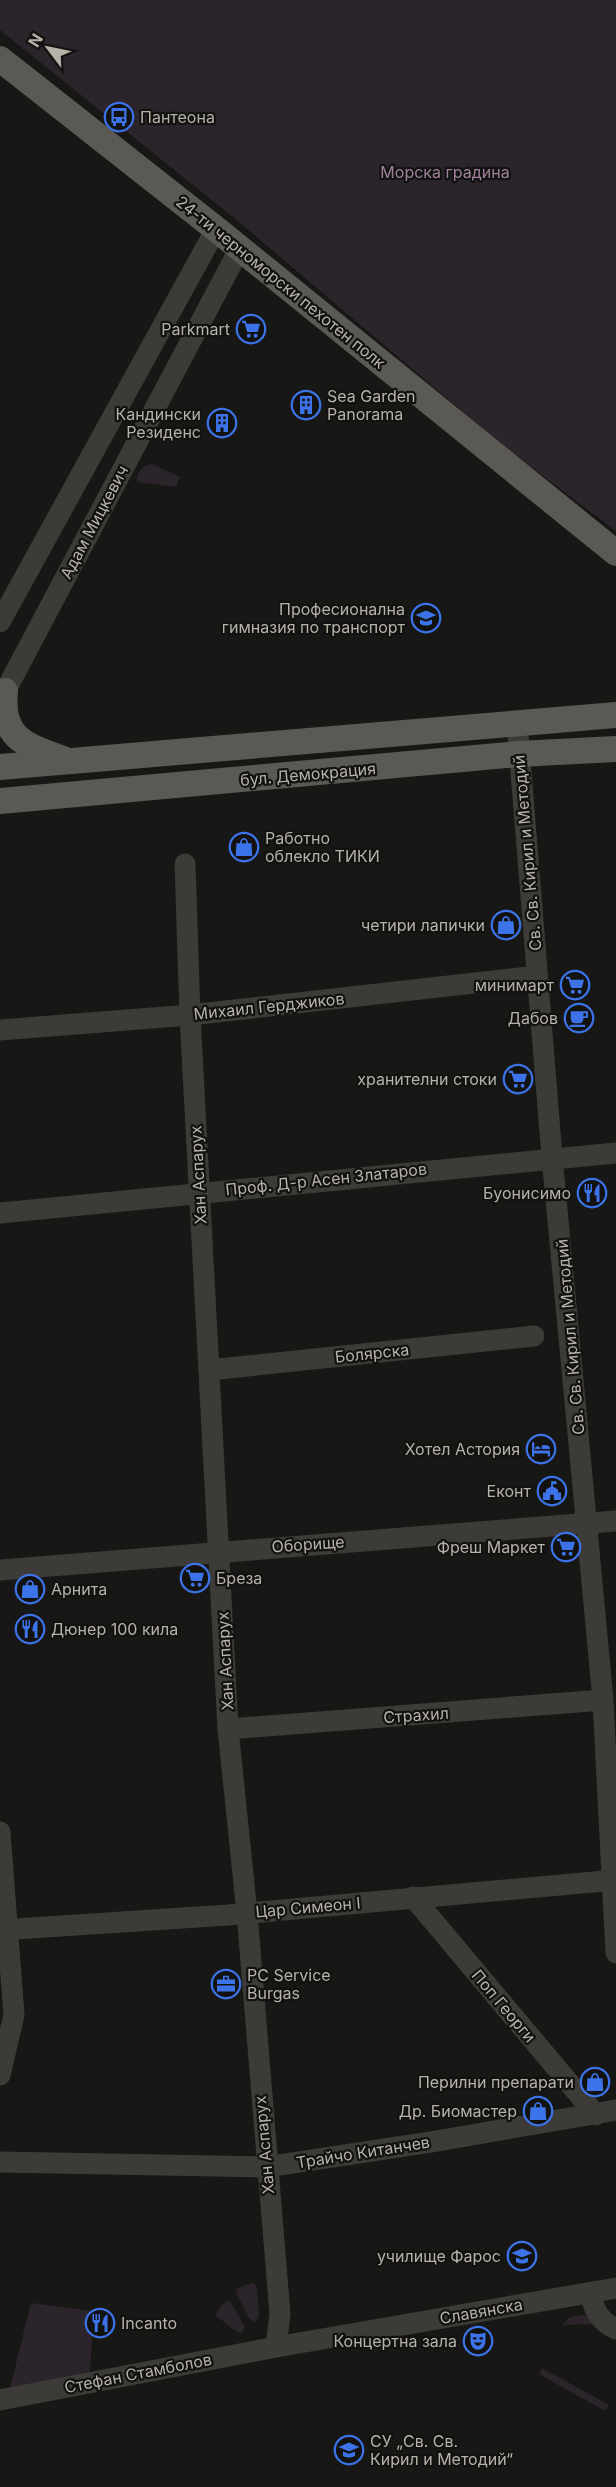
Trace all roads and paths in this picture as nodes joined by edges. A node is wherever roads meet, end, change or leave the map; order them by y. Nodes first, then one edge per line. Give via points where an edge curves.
1 (0, 59) edge
2 (216, 229) junction
3 (240, 248) junction
4 (616, 553) edge
5 (0, 622) edge
6 (3, 696) edge
7 (616, 715) edge
8 (517, 722) junction
9 (616, 748) edge
10 (518, 754) junction
11 (66, 760) junction
12 (0, 767) edge
13 (0, 801) edge
14 (185, 864) dead end
15 (537, 976) junction
16 (190, 1015) junction
17 (0, 1030) edge
18 (616, 1153) edge
19 (552, 1157) junction
20 (199, 1192) junction
21 (0, 1213) edge
22 (534, 1336) dead end
23 (209, 1370) junction
24 (616, 1521) edge
25 (588, 1523) junction
26 (220, 1551) junction
27 (0, 1570) edge
28 (603, 1700) junction
29 (228, 1729) junction
30 (0, 1832) edge
31 (614, 1880) edge
32 (413, 1897) junction
33 (247, 1913) junction
34 (4, 1930) edge
35 (616, 1953) edge
36 (0, 2075) edge
37 (606, 2112) edge
38 (0, 2162) edge
39 (266, 2167) junction
40 (616, 2288) edge
41 (590, 2292) junction
42 (616, 2329) edge
43 (276, 2347) junction
44 (0, 2400) edge

1 - 2 main road, 24-ти черноморски пехотен полк
2 - 3 main road, 24-ти черноморски пехотен полк
2 - 5 street, Адам Мицкевич
3 - 4 main road, 24-ти черноморски пехотен полк
3 - 6 street, Адам Мицкевич
6 - 11 main road via 2,711 16,737
7 - 8 main road, бул. Демокрация
8 - 10 street, Св. Св. Кирил и Методий
8 - 11 main road, бул. Демокрация
9 - 10 main road, бул. Демокрация
10 - 13 main road, бул. Демокрация
10 - 15 street, Св. Св. Кирил и Методий
11 - 12 main road, бул. Демокрация
14 - 16 street, Хан Аспарух
15 - 16 street, Михаил Герджиков
15 - 19 street, Св. Св. Кирил и Методий
16 - 17 street, Михаил Герджиков
16 - 20 street, Хан Аспарух
18 - 19 street, Проф. Д-р Асен Златаров
19 - 20 street, Проф. Д-р Асен Златаров
19 - 25 street, Св. Св. Кирил и Методий
20 - 21 street, Проф. Д-р Асен Златаров
20 - 23 street, Хан Аспарух
22 - 23 street, Болярска
23 - 26 street, Хан Аспарух
24 - 25 street, Оборище
25 - 26 street, Оборище
25 - 28 street, Св. Св. Кирил и Методий
26 - 27 street, Оборище
26 - 29 street, Хан Аспарух
28 - 29 street, Страхил
28 - 31 street, Св. Св. Кирил и Методий
29 - 33 street, Хан Аспарух
30 - 34 street
31 - 32 street, Цар Симеон I
31 - 35 street, Св. Св. Кирил и Методий
32 - 33 street, Цар Симеон I
32 - 37 street, Поп Георги
33 - 34 street, Цар Симеон I
33 - 39 street, Хан Аспарух
34 - 36 street via 14,2015
37 - 39 street, Трайчо Китанчев
38 - 39 street, Трайчо Китанчев
39 - 43 street, Хан Аспарух via 279,2314
40 - 41 street, Славянска
41 - 42 street via 603,2322
41 - 43 street, Славянска
43 - 44 street, Стефан Стамболов

